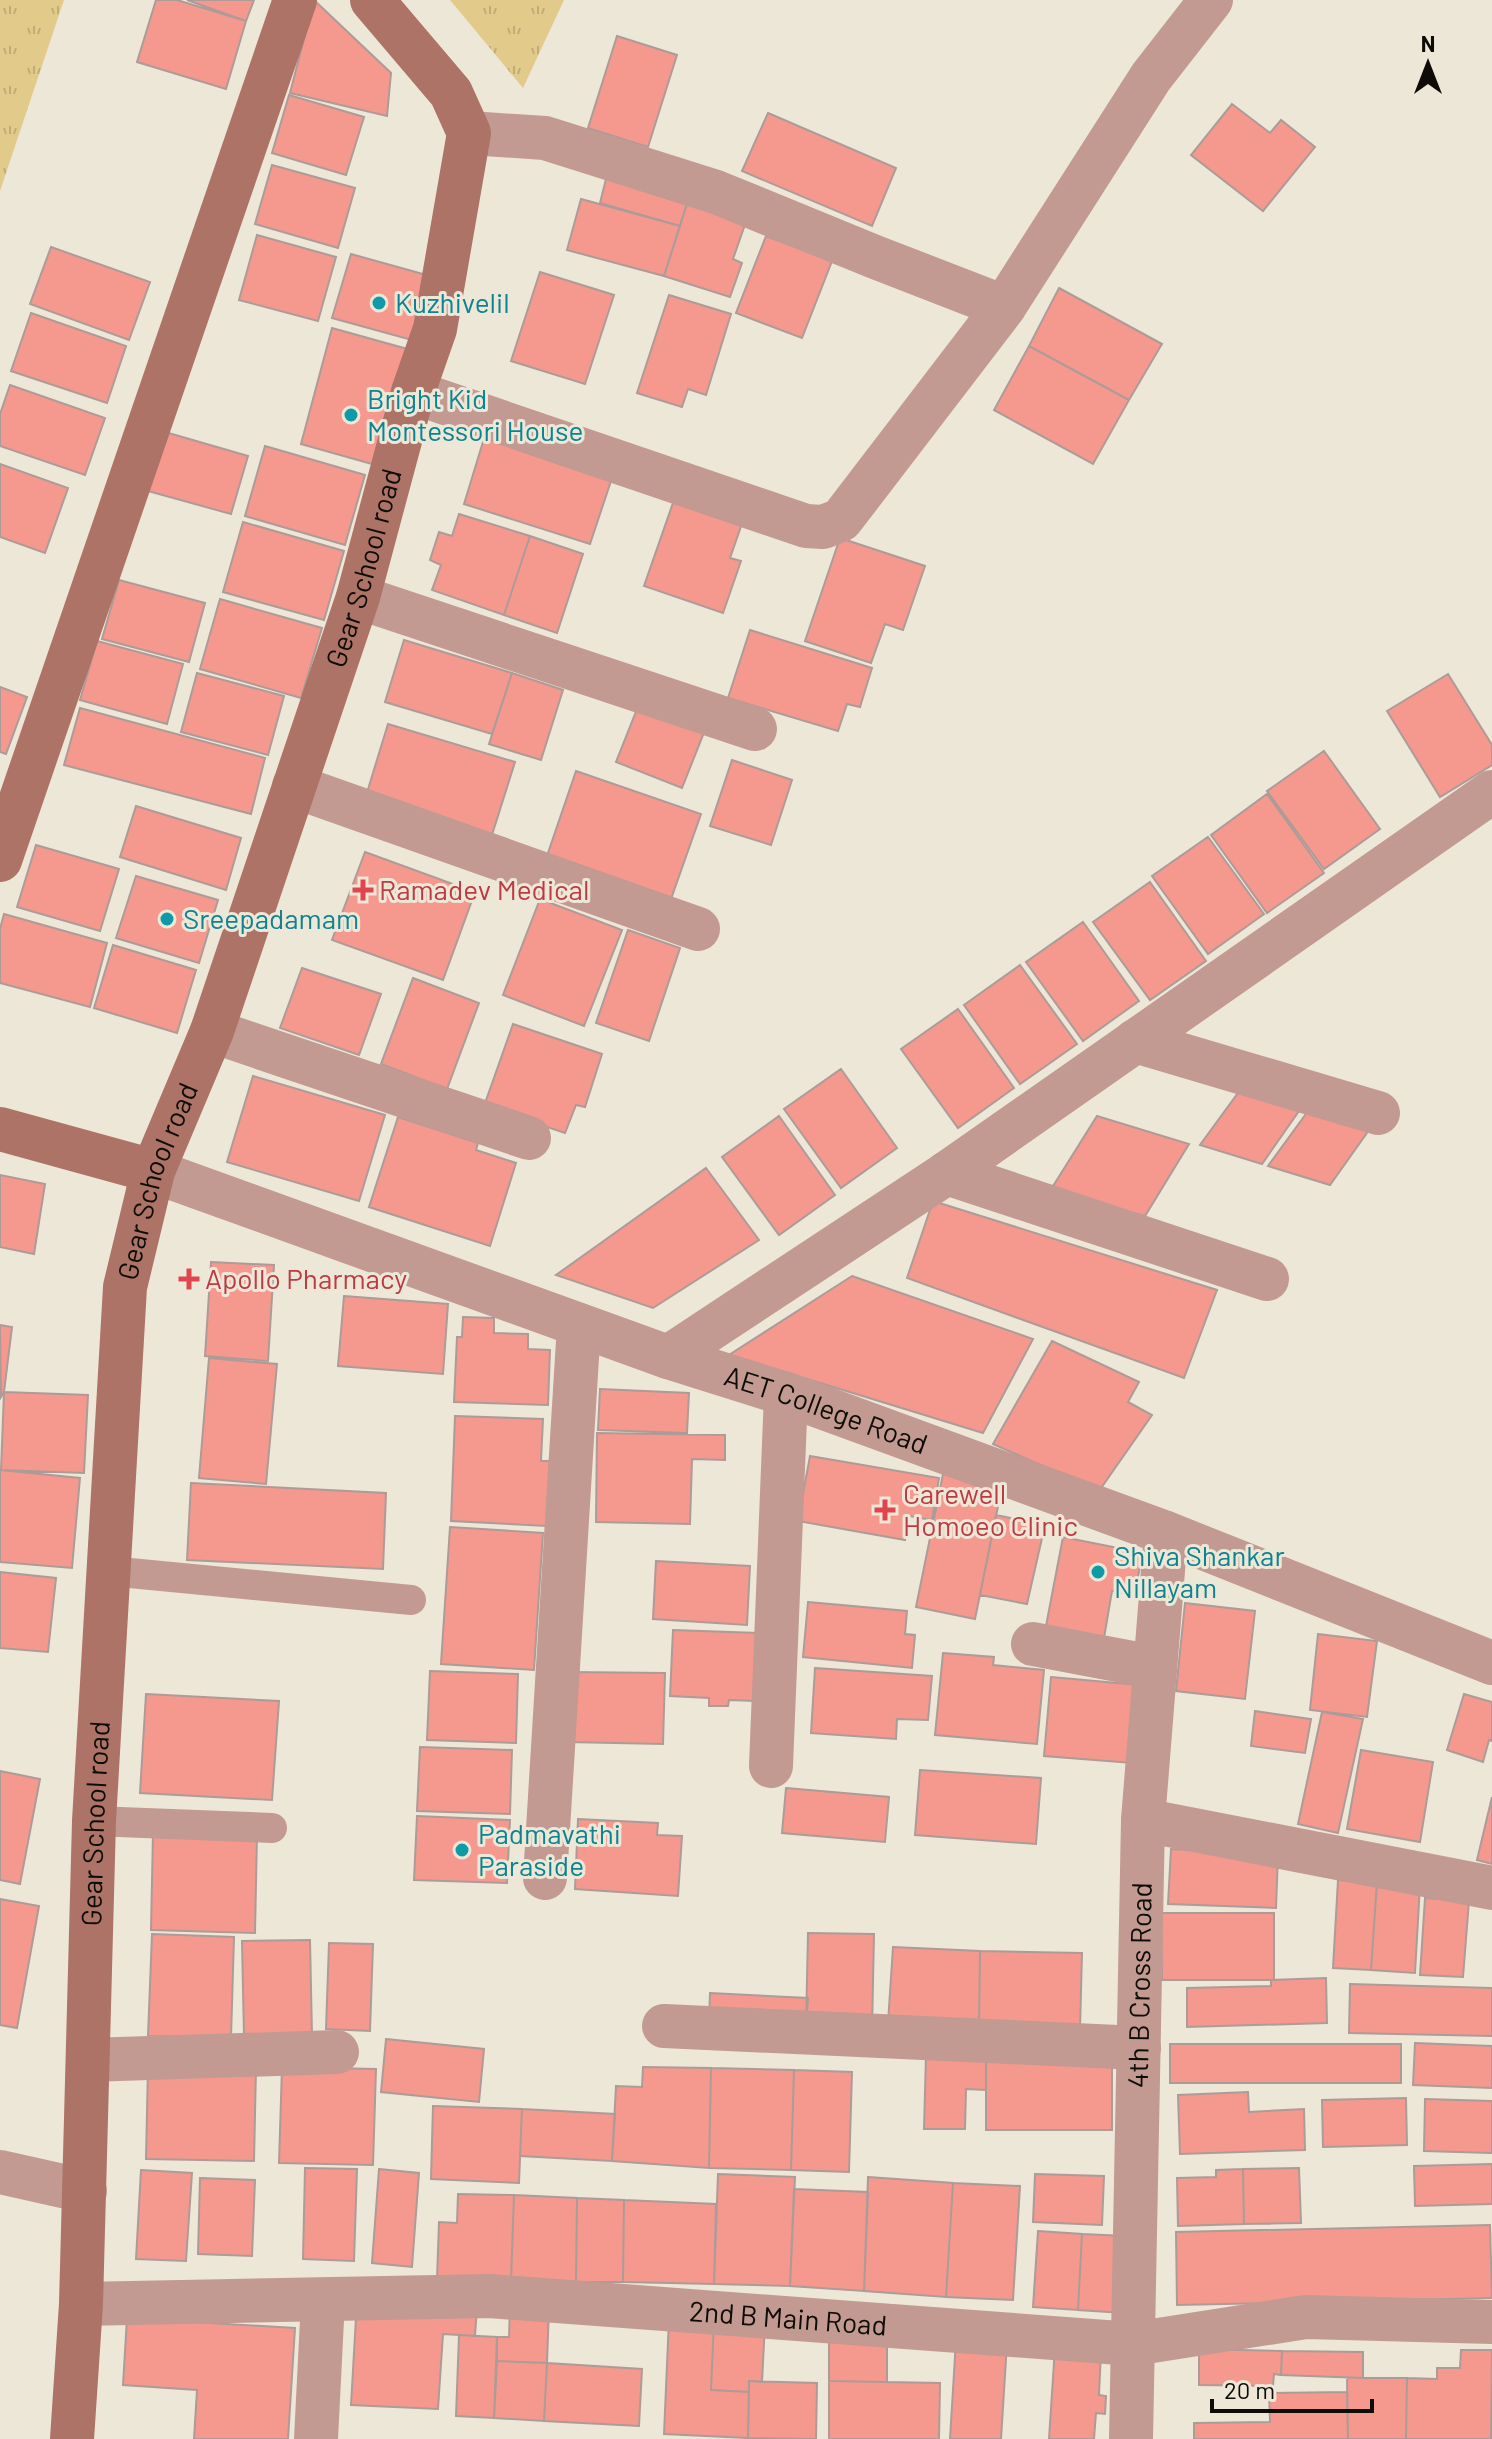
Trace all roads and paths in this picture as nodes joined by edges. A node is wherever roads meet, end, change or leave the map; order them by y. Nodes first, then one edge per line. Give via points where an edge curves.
1 (295, 0) edge
2 (372, 0) edge
3 (1211, 0) edge
4 (469, 133) junction
5 (1004, 307) junction
6 (413, 392) junction
7 (358, 597) junction
8 (755, 729) dead end
9 (294, 786) junction
10 (1492, 792) edge
11 (0, 860) edge
12 (698, 929) dead end
13 (212, 1031) junction
14 (1135, 1041) junction
15 (1378, 1113) dead end
16 (0, 1129) edge
17 (529, 1138) dead end
18 (153, 1171) junction
19 (947, 1173) junction
20 (1267, 1279) dead end
21 (579, 1325) junction
22 (668, 1357) junction
23 (786, 1394) junction
24 (1166, 1533) junction
25 (109, 1571) junction
26 (411, 1600) dead end
27 (1033, 1644) dead end
28 (1492, 1663) edge
29 (1154, 1667) junction
30 (771, 1766) dead end
31 (1143, 1820) junction
32 (94, 1821) junction
33 (272, 1828) dead end
34 (545, 1878) dead end
35 (1492, 1888) edge
36 (664, 2026) dead end
37 (1139, 2048) junction
38 (337, 2052) dead end
39 (88, 2060) junction
40 (0, 2172) edge
41 (85, 2191) junction
42 (323, 2300) junction
43 (81, 2304) junction
44 (1492, 2322) edge
45 (1133, 2344) junction
46 (72, 2439) edge
47 (324, 2439) edge
48 (1131, 2439) edge

1 - 11 main road
2 - 4 main road via 451,93
3 - 5 street via 1151,77
4 - 5 street via 545,138 716,192
4 - 6 main road, Gear School road via 435,329
5 - 6 street via 841,520 823,527 806,526
6 - 7 main road, Gear School road
7 - 8 street
7 - 9 main road, Gear School road
9 - 12 street
9 - 13 main road, Gear School road
10 - 14 street
13 - 17 street
13 - 18 main road, Gear School road
14 - 15 street
14 - 19 street
16 - 18 main road
18 - 21 street, AET College Road
18 - 25 main road, Gear School road via 125,1287
19 - 20 street
19 - 22 street
21 - 22 street, AET College Road
21 - 34 street
22 - 23 street, AET College Road
23 - 24 street, AET College Road
23 - 30 street
24 - 28 street, AET College Road
24 - 29 street, 4th B Cross Road
25 - 26 lane
25 - 32 main road, Gear School road
27 - 29 street
29 - 31 street, 4th B Cross Road
31 - 35 street
31 - 37 street, 4th B Cross Road
32 - 33 lane
32 - 39 main road, Gear School road
36 - 37 street
37 - 45 street, 4th B Cross Road
38 - 39 street
39 - 41 main road, Gear School road
40 - 41 street
41 - 43 main road, Gear School road
42 - 43 street, 2nd B Main Road
42 - 45 street, 2nd B Main Road via 489,2296
42 - 47 street
43 - 46 main road, Gear School road
44 - 45 street, 2nd B Main Road via 1306,2317
45 - 48 street, 4th B Cross Road

